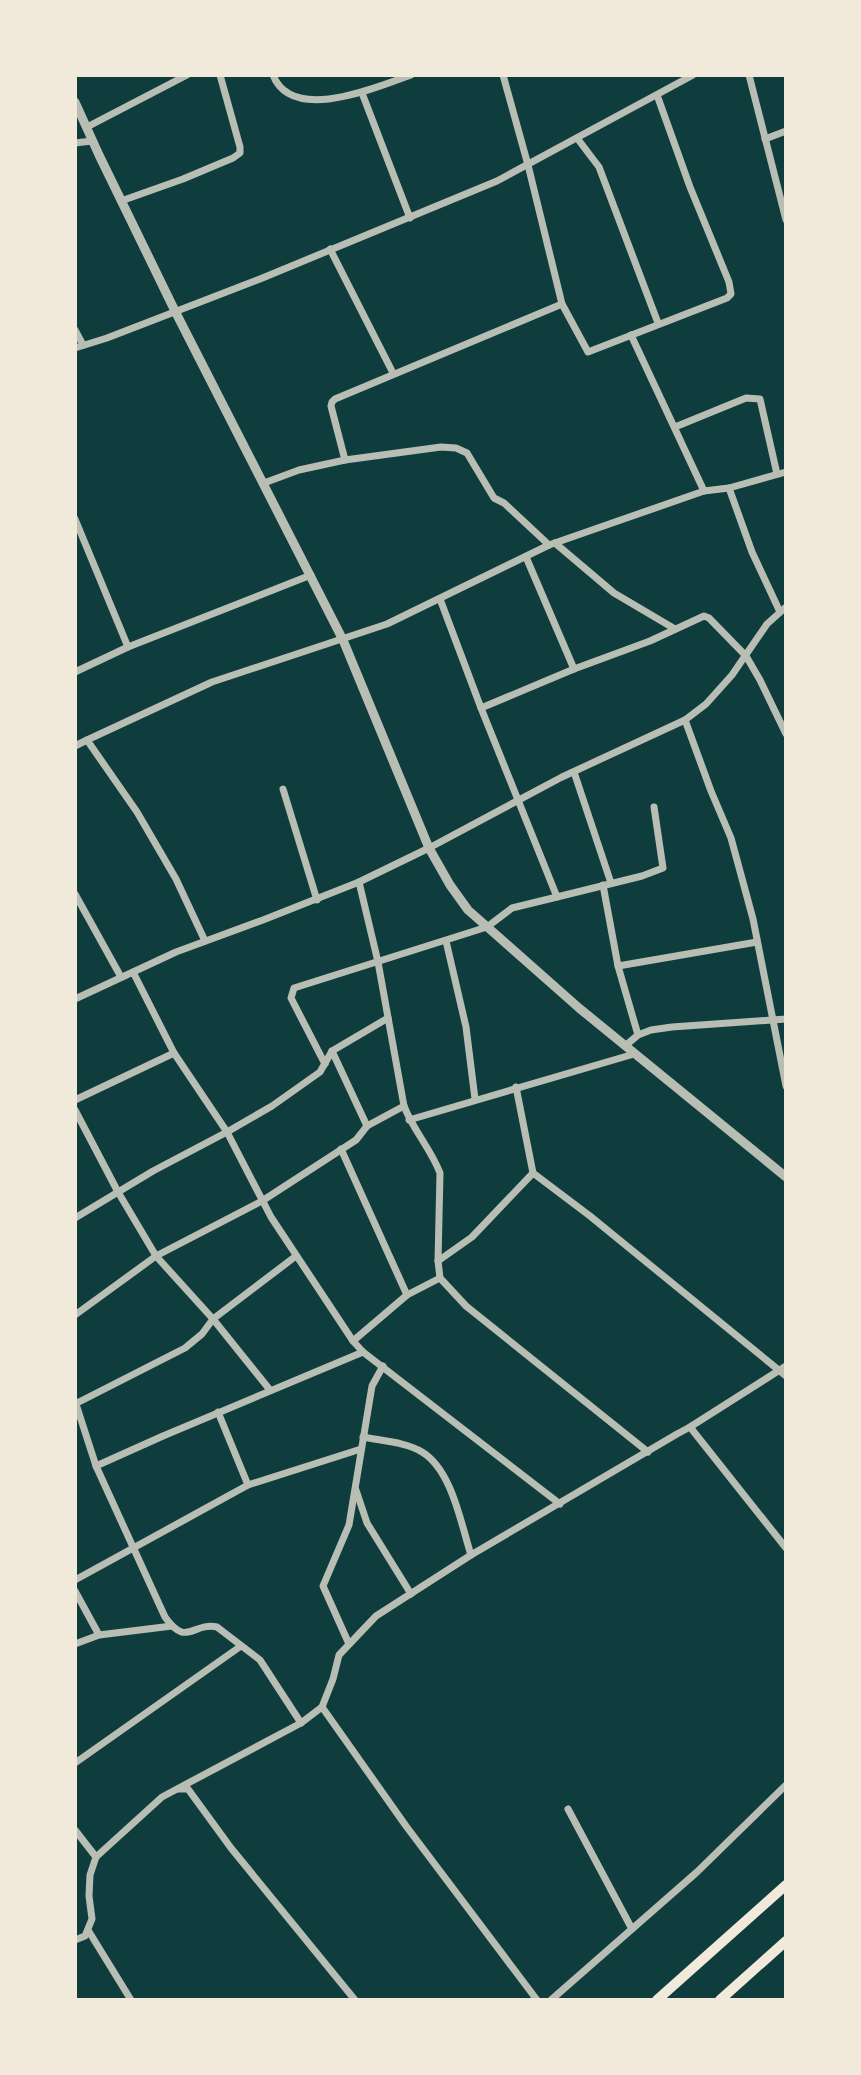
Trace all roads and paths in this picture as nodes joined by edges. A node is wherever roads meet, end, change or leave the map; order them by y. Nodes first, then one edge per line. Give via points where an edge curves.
1 (187, 75) edge
2 (220, 75) edge
3 (273, 75) edge
4 (411, 75) edge
5 (503, 75) edge
6 (693, 75) edge
7 (748, 75) edge
8 (176, 77) edge
9 (362, 93) junction
10 (657, 95) junction
11 (75, 102) edge
12 (86, 127) junction
13 (786, 131) edge
14 (577, 138) junction
15 (765, 139) junction
16 (92, 141) junction
17 (75, 143) edge
18 (528, 166) junction
19 (121, 201) junction
20 (410, 218) junction
21 (786, 220) edge
22 (330, 249) junction
23 (562, 304) junction
24 (175, 311) junction
25 (657, 323) junction
26 (75, 330) edge
27 (631, 335) junction
28 (79, 346) edge
29 (393, 373) junction
30 (674, 427) junction
31 (345, 460) junction
32 (786, 472) edge
33 (777, 474) junction
34 (264, 484) junction
35 (729, 488) junction
36 (704, 491) junction
37 (75, 519) edge
38 (85, 543) junction
39 (552, 544) junction
40 (75, 548) edge
41 (526, 557) junction
42 (311, 575) junction
43 (440, 599) junction
44 (783, 609) edge
45 (675, 629) junction
46 (343, 640) junction
47 (128, 647) junction
48 (746, 656) junction
49 (574, 669) junction
50 (75, 672) edge
51 (481, 708) junction
52 (685, 720) junction
53 (786, 733) edge
54 (87, 740) junction
55 (75, 746) edge
56 (574, 772) junction
57 (283, 789) dead end
58 (518, 799) junction
59 (654, 807) dead end
60 (429, 848) junction
61 (359, 882) junction
62 (607, 884) junction
63 (75, 894) edge
64 (557, 897) junction
65 (317, 900) junction
66 (487, 928) junction
67 (205, 941) junction
68 (446, 941) junction
69 (757, 942) junction
70 (378, 962) junction
71 (618, 966) junction
72 (133, 972) junction
73 (121, 977) junction
74 (75, 999) edge
75 (388, 1018) junction
76 (786, 1019) edge
77 (772, 1020) junction
78 (638, 1035) junction
79 (625, 1046) junction
80 (332, 1051) junction
81 (174, 1053) junction
82 (635, 1054) junction
83 (325, 1064) junction
84 (786, 1086) edge
85 (516, 1087) junction
86 (475, 1099) junction
87 (75, 1100) edge
88 (404, 1106) junction
89 (75, 1110) edge
90 (409, 1120) junction
91 (367, 1126) junction
92 (227, 1132) junction
93 (341, 1150) junction
94 (533, 1173) junction
95 (786, 1177) edge
96 (118, 1192) junction
97 (262, 1201) junction
98 (75, 1217) edge
99 (156, 1256) junction
100 (296, 1256) junction
101 (438, 1261) junction
102 (440, 1278) junction
103 (407, 1295) junction
104 (75, 1315) edge
105 (213, 1319) junction
106 (353, 1341) junction
107 (363, 1352) junction
108 (383, 1366) junction
109 (784, 1370) edge
110 (270, 1390) junction
111 (76, 1403) edge
112 (218, 1412) junction
113 (690, 1427) junction
114 (363, 1437) junction
115 (361, 1449) junction
116 (648, 1451) junction
117 (96, 1466) junction
118 (248, 1485) junction
119 (355, 1488) junction
120 (560, 1504) junction
121 (134, 1548) junction
122 (786, 1548) edge
123 (471, 1555) junction
124 (75, 1580) edge
125 (75, 1591) edge
126 (411, 1594) junction
127 (172, 1626) junction
128 (99, 1635) junction
129 (75, 1644) edge
130 (349, 1644) junction
131 (241, 1646) junction
132 (322, 1707) junction
133 (301, 1723) junction
134 (75, 1763) edge
135 (786, 1785) edge
136 (177, 1789) junction
137 (569, 1809) dead end
138 (75, 1830) edge
139 (96, 1857) junction
140 (786, 1885) edge
141 (632, 1928) junction
142 (88, 1930) junction
143 (75, 1940) edge
144 (786, 1941) edge
145 (131, 2000) edge
146 (355, 2000) edge
147 (537, 2000) edge
148 (551, 2000) edge
149 (657, 2000) edge
150 (720, 2000) edge

1 - 8 street
2 - 19 street via 240,153
3 - 9 street via 284,92 297,97 317,100
4 - 9 street
5 - 18 street
6 - 10 street
7 - 15 street
8 - 12 street
9 - 20 street
10 - 14 street
10 - 25 street via 731,294
11 - 12 street
12 - 16 street
13 - 15 street
14 - 18 street
14 - 25 street via 599,167
15 - 21 street
16 - 17 street
16 - 19 street
18 - 20 street
18 - 23 street
19 - 24 street
20 - 22 street
22 - 24 street
22 - 29 street
23 - 27 street via 588,352
23 - 29 street
24 - 28 street
24 - 34 street
25 - 27 street
26 - 28 street
27 - 30 street
29 - 31 street via 332,402
30 - 33 street via 746,398 760,399
30 - 36 street
31 - 34 street
31 - 39 street via 456,448 467,453 494,498
32 - 33 street
33 - 35 street
34 - 42 street
35 - 36 street
35 - 44 street via 752,552
36 - 39 street
37 - 38 street
38 - 40 street
38 - 47 street
39 - 41 street
39 - 45 street via 614,593
41 - 43 street
41 - 49 street
42 - 46 street
42 - 47 street
43 - 46 street
43 - 51 street
44 - 48 street
45 - 48 street via 706,616
45 - 49 street
46 - 54 street via 212,682
46 - 60 street
47 - 50 street
48 - 52 street via 706,704
48 - 53 street
49 - 51 street
51 - 58 street
52 - 56 street
52 - 69 street via 731,838
54 - 55 street
54 - 67 street via 176,878
56 - 58 street
56 - 62 street
57 - 65 street
58 - 60 street
58 - 64 street
59 - 62 street via 663,868
60 - 61 street
60 - 66 street via 468,910
61 - 65 street
61 - 70 street
62 - 64 street
62 - 71 street
63 - 73 street
64 - 66 street via 512,908
65 - 67 street
66 - 68 street
66 - 79 street
67 - 72 street
68 - 70 street
68 - 86 street via 466,1027
69 - 71 street
69 - 77 street
70 - 75 street
70 - 83 street via 294,988 291,999
71 - 78 street
72 - 73 street
72 - 81 street
73 - 74 street
75 - 80 street
75 - 88 street
76 - 77 street
77 - 78 street via 672,1027
77 - 84 street
78 - 79 street
79 - 82 street
80 - 83 street
80 - 91 street
81 - 87 street
81 - 92 street
82 - 85 street
82 - 95 street
83 - 92 street via 272,1106
85 - 86 street
85 - 94 street
86 - 90 street
88 - 90 street
88 - 91 street
89 - 96 street
90 - 101 street via 440,1173
91 - 93 street
92 - 96 street
92 - 97 street
93 - 97 street
93 - 103 street
94 - 101 street via 472,1237
94 - 109 street
96 - 98 street
96 - 99 street
97 - 99 street
97 - 100 street
99 - 104 street
99 - 105 street
100 - 105 street
100 - 106 street
101 - 102 street
102 - 103 street
102 - 116 street via 466,1306
103 - 106 street
105 - 110 street
105 - 111 street via 185,1348
106 - 107 street
107 - 108 street
107 - 110 street
108 - 114 street via 372,1386
108 - 120 street
109 - 113 street
110 - 112 street
111 - 117 street
112 - 117 street
112 - 118 street
113 - 116 street
113 - 122 street
114 - 115 street
114 - 123 street via 422,1452 438,1466
115 - 118 street
115 - 119 street
116 - 120 street
117 - 121 street
118 - 121 street
119 - 126 street via 368,1523
119 - 130 street via 349,1525 323,1586
120 - 123 street
121 - 124 street
121 - 127 street
123 - 126 street
125 - 128 street
126 - 130 street via 376,1616
127 - 128 street
127 - 131 street via 189,1633 217,1627
128 - 129 street
130 - 132 street via 339,1655
131 - 133 street via 260,1660
131 - 134 street
132 - 133 street
132 - 147 street
133 - 136 street
135 - 141 street
136 - 139 street via 162,1797
136 - 146 street via 188,1789 231,1849
137 - 141 street
138 - 139 street
139 - 142 street via 90,1875 92,1919
140 - 149 main road
141 - 148 street
142 - 143 street
142 - 145 street
144 - 150 main road

